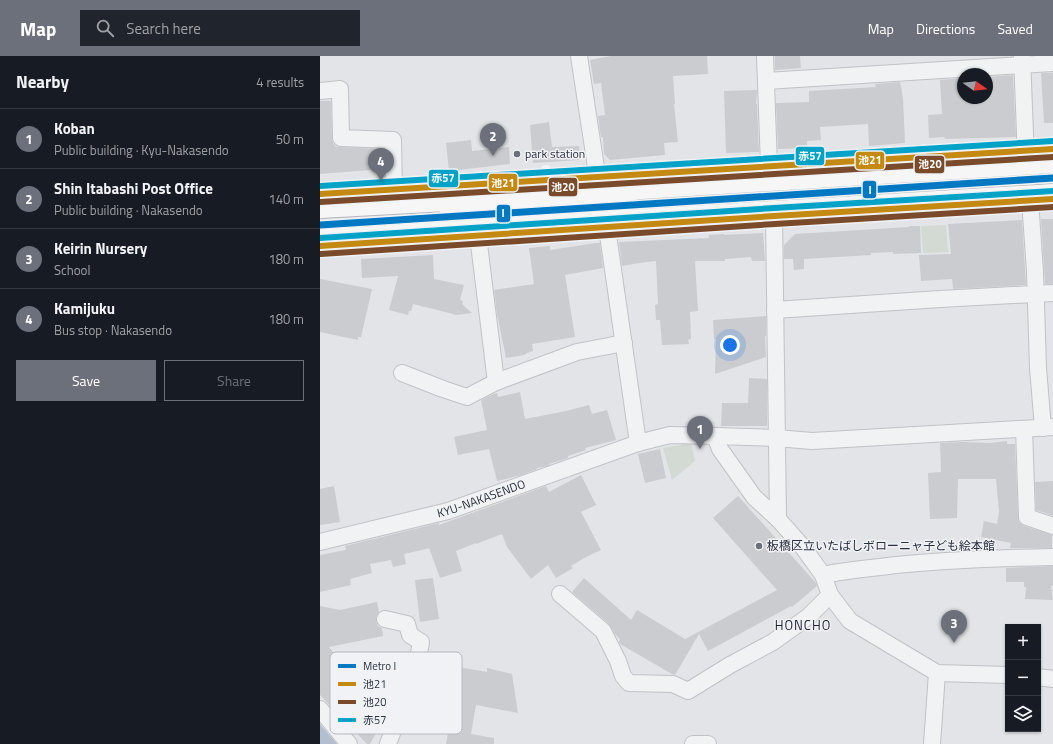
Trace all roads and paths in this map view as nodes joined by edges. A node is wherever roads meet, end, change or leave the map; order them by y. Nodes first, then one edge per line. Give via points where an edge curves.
1 (579, 56) edge
2 (765, 56) edge
3 (1022, 60) edge
4 (1053, 63) edge
5 (766, 81) junction
6 (320, 91) edge
7 (1053, 149) edge
8 (1025, 150) junction
9 (1053, 162) edge
10 (769, 166) junction
11 (546, 171) dead end
12 (598, 177) junction
13 (1053, 186) edge
14 (394, 190) junction
15 (1029, 192) junction
16 (320, 194) edge
17 (1053, 195) edge
18 (1053, 199) edge
19 (320, 207) edge
20 (320, 216) edge
21 (774, 216) junction
22 (607, 228) junction
23 (478, 236) junction
24 (320, 237) edge
25 (551, 240) dead end
26 (320, 246) edge
27 (1053, 294) edge
28 (1036, 295) junction
29 (775, 310) junction
30 (624, 343) junction
31 (402, 373) dead end
32 (496, 382) junction
33 (1048, 428) edge
34 (1024, 429) junction
35 (715, 436) junction
36 (776, 438) junction
37 (638, 443) junction
38 (778, 519) junction
39 (1053, 526) edge
40 (320, 542) edge
41 (1053, 557) edge
42 (823, 575) junction
43 (560, 594) dead end
44 (830, 595) junction
45 (385, 619) dead end
46 (419, 652) edge
47 (937, 673) junction
48 (1005, 675) edge
49 (1041, 678) edge
50 (1053, 679) edge
51 (320, 709) edge
52 (330, 721) edge
53 (341, 734) edge
54 (392, 734) edge
55 (349, 744) edge
56 (388, 744) edge
57 (693, 744) edge
58 (708, 744) edge
59 (932, 744) edge

1 - 12 street
2 - 5 street
3 - 4 street
3 - 5 street
3 - 8 street
5 - 10 street
6 - 14 street via 340,89 341,138 393,140
7 - 8 highway
8 - 10 highway
8 - 15 street
9 - 19 highway, bridge
10 - 12 highway
11 - 25 street, bridge
12 - 14 highway
12 - 20 highway via 555,202
12 - 22 street
13 - 15 highway
14 - 16 highway
15 - 18 highway
15 - 20 highway, bridge via 1006,182 964,182 492,214
15 - 21 highway
15 - 28 street
17 - 24 highway, bridge
21 - 22 highway
21 - 29 street
22 - 23 highway
22 - 30 street
23 - 26 highway
23 - 32 street
27 - 28 street
28 - 29 street
28 - 33 street via 1038,368
29 - 36 street
30 - 32 street via 577,352
30 - 37 street
31 - 32 street via 467,397
33 - 34 street, KYU-NAKASENDO
34 - 36 street, KYU-NAKASENDO via 812,441
34 - 39 street via 1027,517
35 - 36 street, KYU-NAKASENDO
35 - 37 street, KYU-NAKASENDO via 670,435
35 - 38 street via 720,449 754,497
36 - 38 street
37 - 40 street, KYU-NAKASENDO via 448,511
38 - 42 street
41 - 42 street via 917,563
42 - 44 street
43 - 44 street via 603,631 623,676 629,683 673,684 688,692 773,642 809,616
44 - 47 street via 850,621
45 - 46 street via 407,624 410,635 421,642
47 - 48 street
47 - 59 street
49 - 50 street
51 - 52 street
53 - 55 street
54 - 56 street
57 - 58 street

